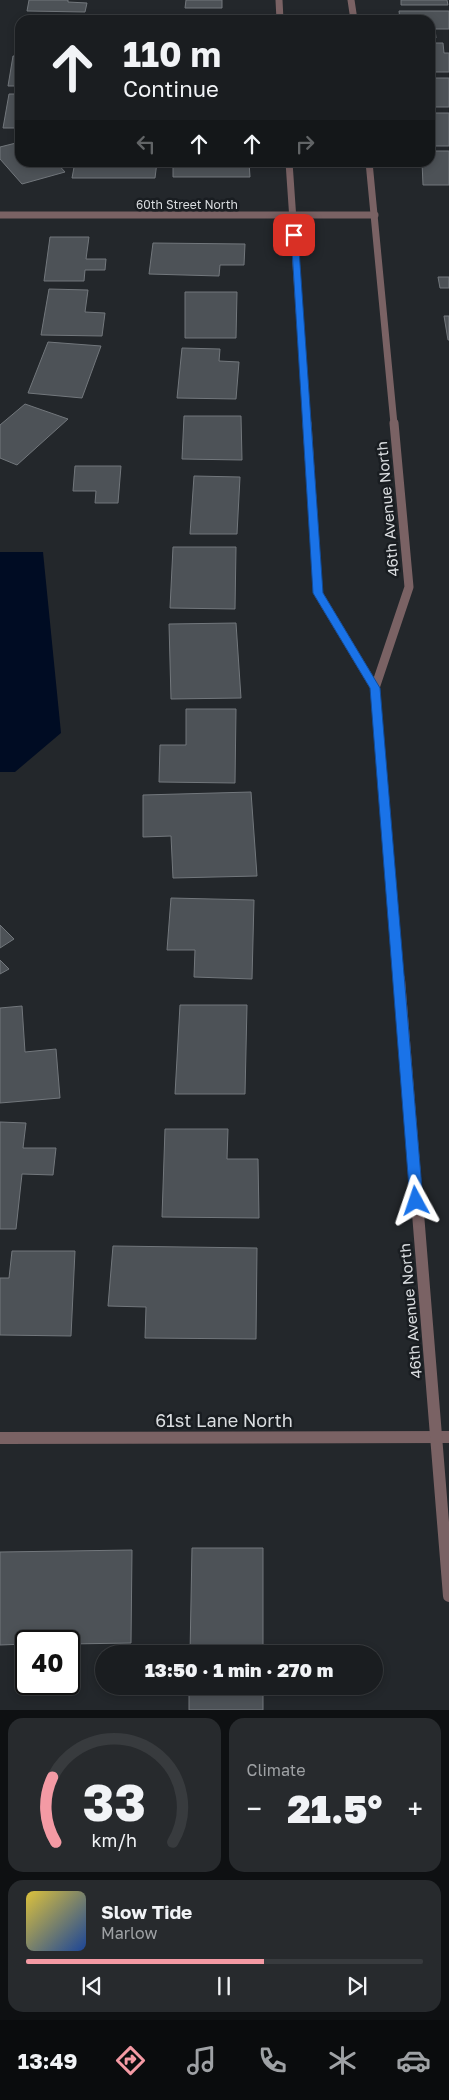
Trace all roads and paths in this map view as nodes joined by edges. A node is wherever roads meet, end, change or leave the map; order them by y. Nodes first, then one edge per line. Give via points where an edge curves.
1 (279, 0) edge
2 (351, 0) edge
3 (280, 15) edge
4 (353, 15) edge
5 (289, 167) edge
6 (370, 167) edge
7 (0, 215) edge
8 (293, 215) junction
9 (375, 215) junction
10 (375, 688) junction
11 (435, 1437) junction
12 (449, 1437) edge
13 (0, 1438) edge
14 (449, 1596) edge

1 - 3 street
2 - 4 street
5 - 8 street
6 - 9 street, 46th Avenue North
7 - 8 street, 60th Street North
8 - 9 street, 60th Street North
8 - 10 street via 318,593
9 - 10 street, 46th Avenue North via 409,587
10 - 11 street, 46th Avenue North
11 - 12 street, 61st Lane North
11 - 13 street, 61st Lane North
11 - 14 street, 46th Avenue North

